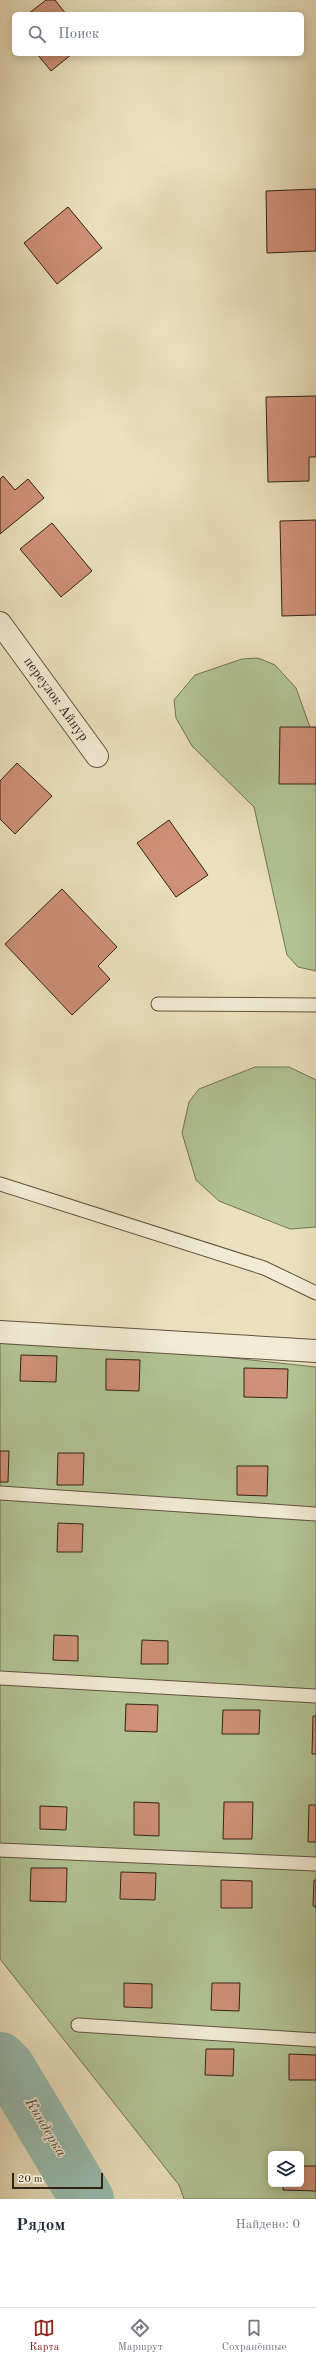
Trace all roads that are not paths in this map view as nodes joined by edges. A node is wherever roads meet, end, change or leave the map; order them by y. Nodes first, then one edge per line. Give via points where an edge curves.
1 (0, 623) edge
2 (97, 756) dead end
3 (158, 1004) dead end
4 (316, 1005) edge
5 (0, 1184) edge
6 (316, 1293) edge
7 (0, 1332) edge
8 (316, 1351) edge
9 (0, 1493) edge
10 (316, 1514) edge
11 (0, 1678) edge
12 (316, 1696) edge
13 (0, 1850) edge
14 (316, 1864) edge
15 (78, 2025) dead end
16 (316, 2040) edge

1 - 2 street, переулок Айнур
3 - 4 lane
5 - 6 lane via 264,1268
7 - 8 street
9 - 10 lane
11 - 12 lane
13 - 14 lane
15 - 16 lane

